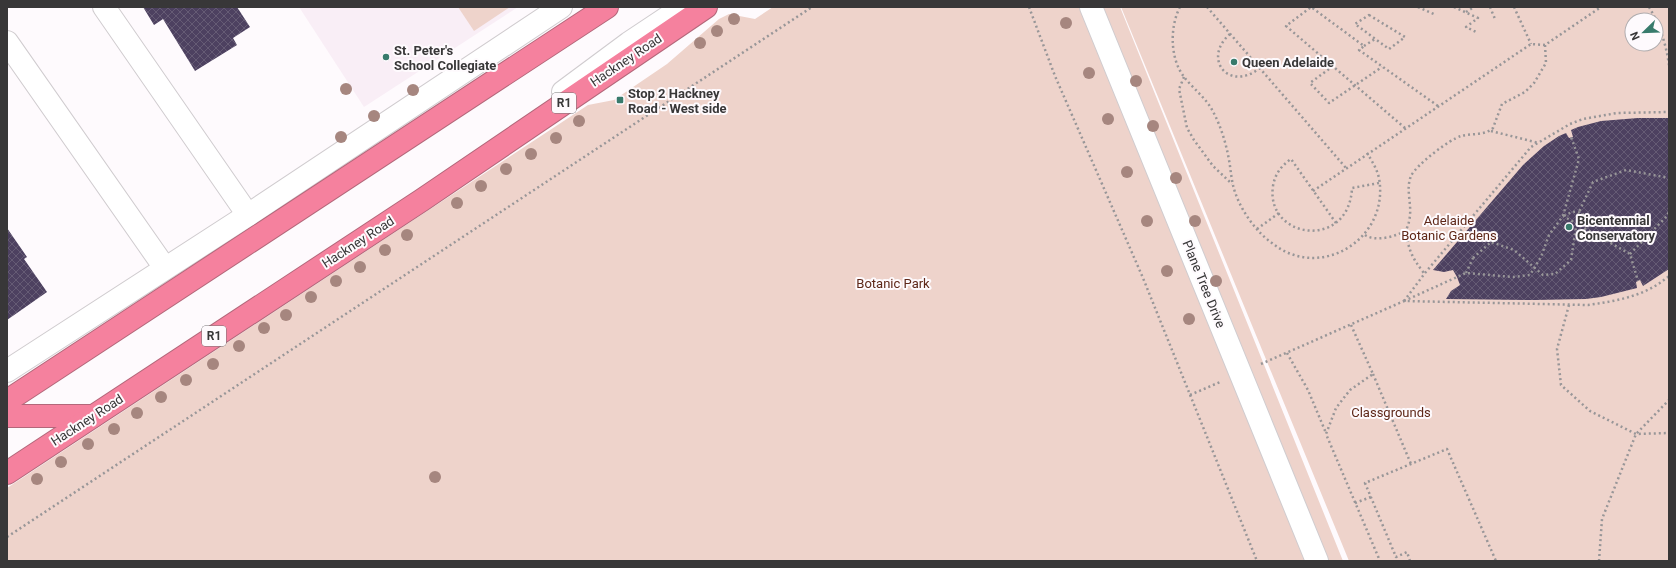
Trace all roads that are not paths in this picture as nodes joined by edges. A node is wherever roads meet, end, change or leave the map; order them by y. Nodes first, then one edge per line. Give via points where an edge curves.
1 (104, 7) edge
2 (561, 7) edge
3 (608, 7) edge
4 (683, 7) edge
5 (706, 7) edge
6 (1091, 7) edge
7 (7, 42) edge
8 (422, 200) junction
9 (248, 214) junction
10 (165, 268) junction
11 (7, 371) edge
12 (7, 401) edge
13 (7, 416) edge
14 (93, 416) junction
15 (7, 472) edge
16 (1317, 561) edge

1 - 9 street
2 - 9 street
3 - 12 highway
4 - 8 street via 629,43
5 - 8 highway, Hackney Road / R1
6 - 16 street, Plane Tree Drive
7 - 10 street
8 - 14 highway, Hackney Road / R1
9 - 10 street
10 - 11 street
13 - 14 highway
14 - 15 highway, Hackney Road / R1

